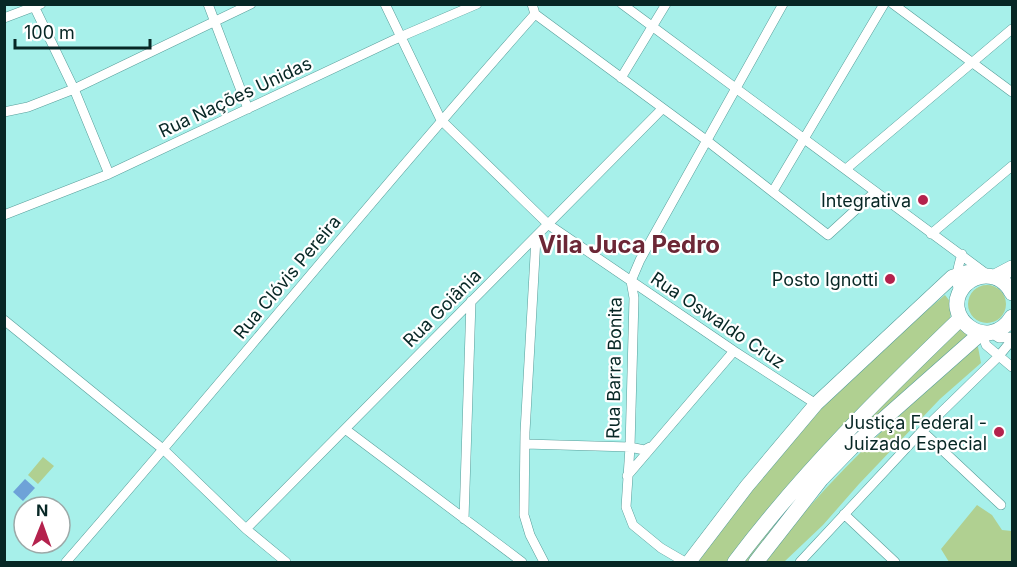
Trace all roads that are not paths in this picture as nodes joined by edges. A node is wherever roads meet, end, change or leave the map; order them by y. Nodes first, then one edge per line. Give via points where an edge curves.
1 (208, 4) edge
2 (251, 4) edge
3 (385, 4) edge
4 (477, 4) edge
5 (622, 4) edge
6 (666, 4) edge
7 (783, 4) edge
8 (884, 4) edge
9 (893, 4) edge
10 (36, 6) edge
11 (533, 9) edge
12 (4, 18) edge
13 (214, 22) junction
14 (653, 27) junction
15 (1012, 29) edge
16 (400, 37) junction
17 (972, 63) junction
18 (621, 78) junction
19 (74, 89) junction
20 (736, 89) junction
21 (1012, 92) edge
22 (248, 109) junction
23 (662, 109) junction
24 (4, 112) edge
25 (441, 120) junction
26 (805, 139) junction
27 (706, 140) junction
28 (1012, 166) edge
29 (846, 169) junction
30 (110, 174) junction
31 (773, 191) junction
32 (875, 192) junction
33 (4, 215) edge
34 (549, 225) junction
35 (931, 234) junction
36 (536, 238) junction
37 (962, 254) junction
38 (1012, 268) edge
39 (957, 274) junction
40 (990, 276) junction
41 (631, 281) junction
42 (1012, 292) edge
43 (960, 294) junction
44 (471, 302) junction
45 (1012, 317) edge
46 (961, 318) junction
47 (4, 320) edge
48 (985, 333) junction
49 (1012, 338) edge
50 (734, 351) junction
51 (998, 357) junction
52 (1012, 367) edge
53 (816, 404) junction
54 (345, 429) junction
55 (922, 431) junction
56 (525, 444) junction
57 (653, 446) junction
58 (630, 447) junction
59 (164, 450) junction
60 (627, 476) junction
61 (1001, 505) dead end
62 (843, 514) junction
63 (464, 519) junction
64 (246, 529) junction
65 (66, 562) edge
66 (286, 562) edge
67 (522, 562) edge
68 (544, 562) edge
69 (687, 562) edge
70 (735, 562) edge
71 (756, 562) edge
72 (800, 562) edge
73 (895, 562) edge

1 - 13 street
2 - 13 street
3 - 16 street, Rua Oswaldo Cruz
4 - 16 street, Rua Nações Unidas
5 - 14 street
6 - 14 street
7 - 20 street, Rua Barra Bonita
8 - 26 street
9 - 17 street
10 - 12 street
10 - 19 street
11 - 18 street
11 - 25 street, Rua Clóvis Pereira
13 - 19 street
13 - 22 street
14 - 18 street
14 - 20 street
15 - 17 street
16 - 22 street, Rua Nações Unidas
16 - 25 street, Rua Oswaldo Cruz
17 - 21 street
17 - 29 street
18 - 23 street
19 - 24 street
19 - 30 street
20 - 26 street
20 - 27 street, Rua Barra Bonita
22 - 30 street, Rua Nações Unidas
23 - 27 street
23 - 34 street, Rua Goiânia
25 - 34 street, Rua Oswaldo Cruz
25 - 59 street, Rua Clóvis Pereira
26 - 29 street
26 - 31 street
27 - 31 street
27 - 41 street, Rua Barra Bonita
28 - 35 street
29 - 32 street
30 - 33 street, Rua Nações Unidas
31 - 32 street via 828,235
32 - 35 street
34 - 36 street, Rua Goiânia
34 - 41 street, Rua Oswaldo Cruz
35 - 37 street
36 - 44 street, Rua Goiânia
36 - 56 street
37 - 39 street
37 - 40 street
38 - 40 main road
39 - 40 street via 974,272
39 - 43 street
39 - 53 street
40 - 42 main road via 1006,283
40 - 43 main road via 972,280
41 - 50 street, Rua Oswaldo Cruz
41 - 58 street, Rua Barra Bonita via 634,298
43 - 46 main road via 957,304
44 - 54 street, Rua Goiânia
44 - 63 street
45 - 48 main road via 1004,328
46 - 48 main road via 972,329
46 - 70 main road via 816,463
47 - 59 street
48 - 49 street
48 - 51 street via 986,345
48 - 71 main road via 851,448 821,479
49 - 51 street
50 - 53 street, Rua Oswaldo Cruz
50 - 57 street
51 - 52 street
51 - 55 street
53 - 69 street
54 - 63 street
54 - 64 street, Rua Goiânia
55 - 61 street
55 - 62 street
56 - 58 street
56 - 68 street via 524,515
57 - 58 street via 644,450
57 - 60 street
58 - 60 street, Rua Barra Bonita
59 - 64 street
59 - 65 street, Rua Clóvis Pereira
60 - 69 street, Rua Barra Bonita via 626,507 633,525 661,548
62 - 72 street
62 - 73 street
63 - 67 street
64 - 66 street

